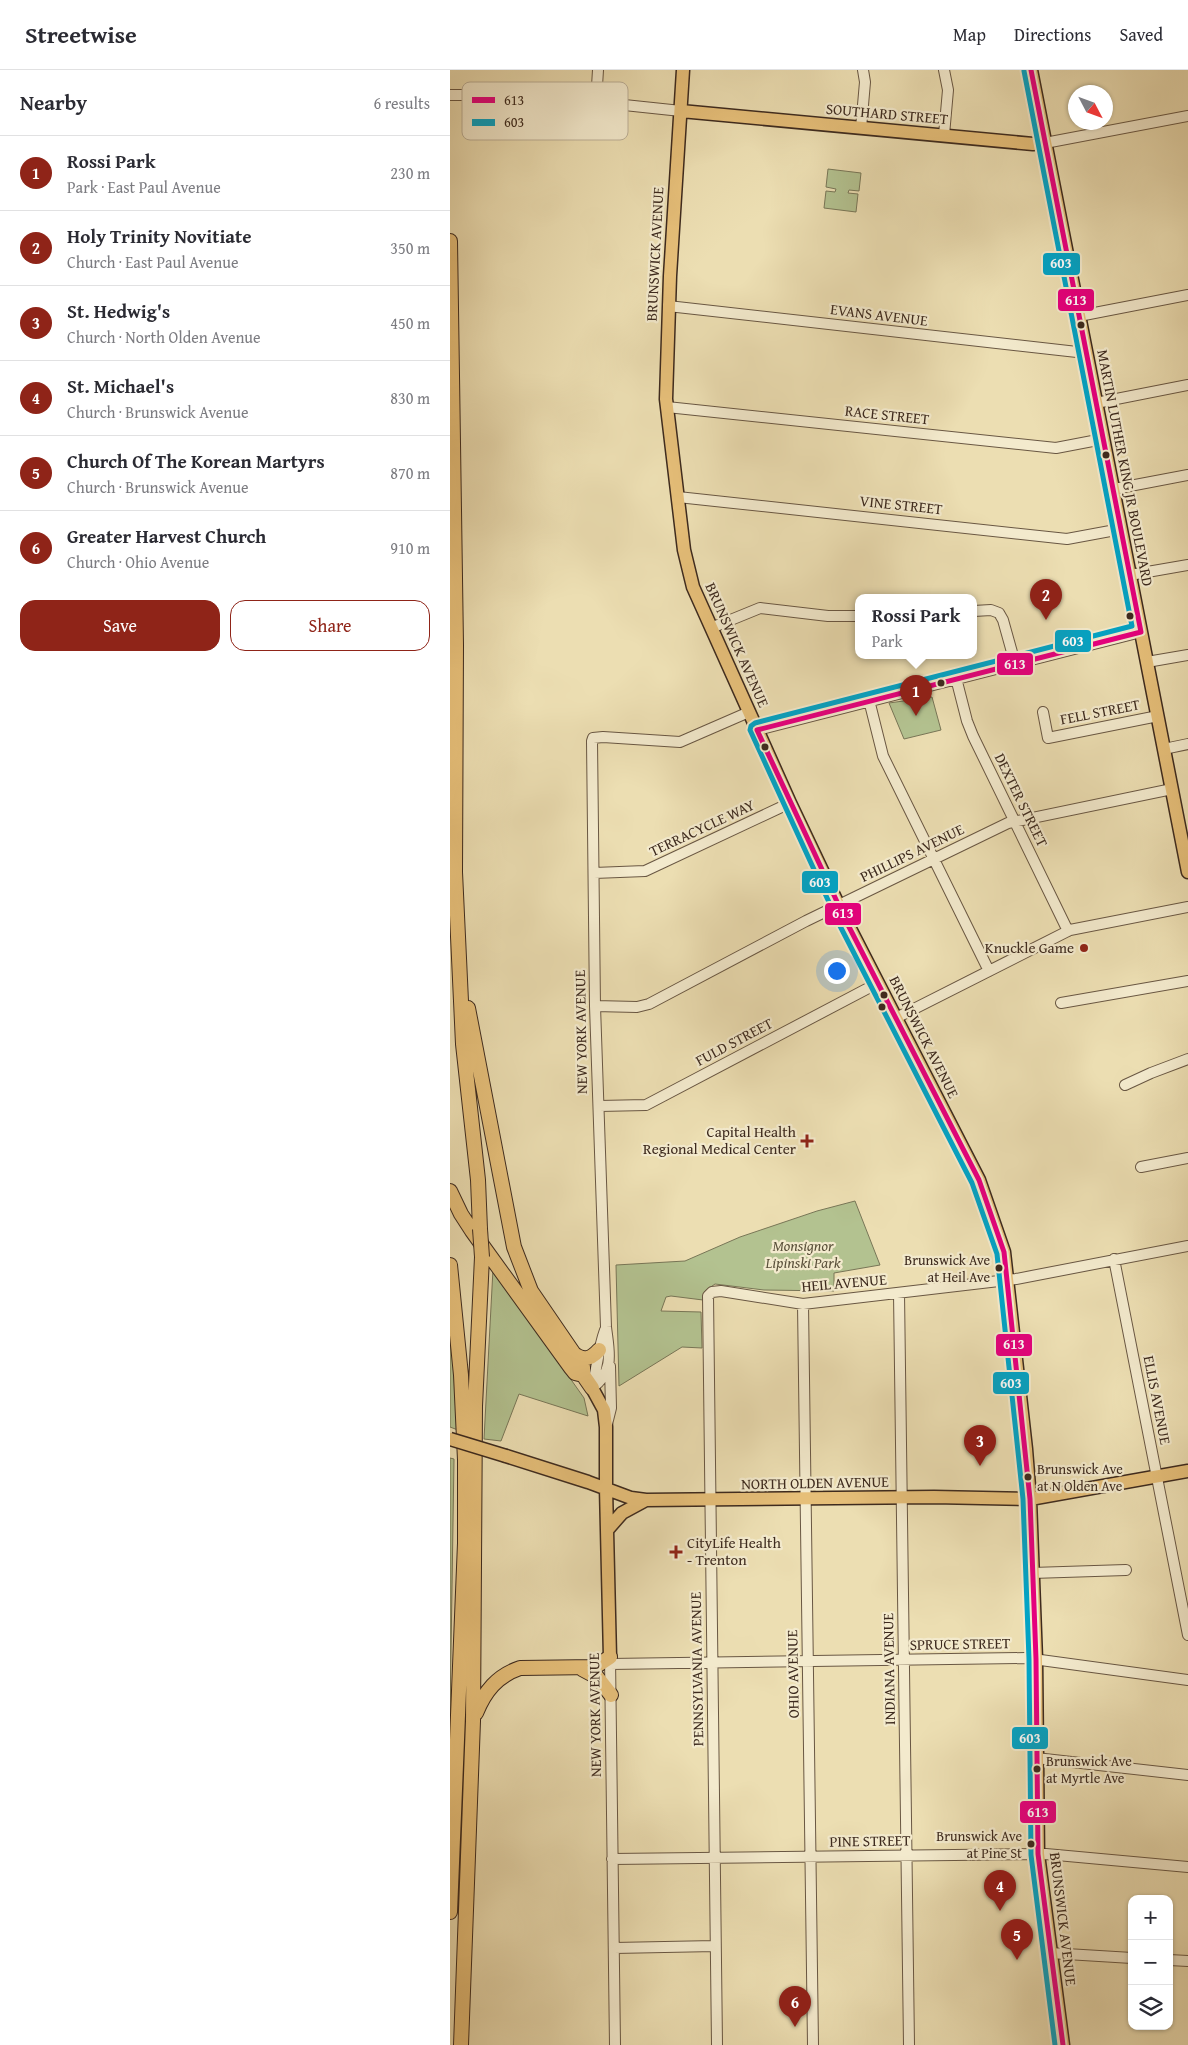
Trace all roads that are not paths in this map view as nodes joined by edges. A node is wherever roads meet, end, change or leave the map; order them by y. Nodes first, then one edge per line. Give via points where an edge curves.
1 (683, 70) edge
2 (863, 70) edge
3 (944, 70) edge
4 (1031, 70) edge
5 (628, 105) edge
6 (680, 111) junction
7 (1188, 116) edge
8 (861, 128) junction
9 (944, 135) junction
10 (1045, 143) junction
11 (450, 241) edge
12 (1188, 295) edge
13 (668, 306) junction
14 (1079, 316) junction
15 (1086, 353) junction
16 (1188, 385) edge
17 (1096, 403) junction
18 (667, 406) junction
19 (1103, 439) junction
20 (1188, 475) edge
21 (1114, 490) junction
22 (678, 497) junction
23 (1121, 529) junction
24 (1188, 565) edge
25 (1130, 575) junction
26 (977, 611) edge
27 (855, 616) edge
28 (711, 628) junction
29 (1141, 632) junction
30 (1188, 655) edge
31 (1147, 662) junction
32 (1015, 663) junction
33 (956, 678) junction
34 (869, 700) junction
35 (749, 712) junction
36 (1043, 712) dead end
37 (1158, 716) junction
38 (757, 730) junction
39 (1188, 744) edge
40 (1164, 749) junction
41 (1172, 789) junction
42 (790, 803) junction
43 (1013, 821) junction
44 (1184, 834) edge
45 (934, 860) junction
46 (1188, 872) edge
47 (594, 873) junction
48 (839, 905) junction
49 (1188, 907) edge
50 (1066, 932) junction
51 (989, 971) junction
52 (460, 978) junction
53 (1188, 981) edge
54 (878, 983) junction
55 (1061, 1003) dead end
56 (595, 1006) junction
57 (896, 1018) junction
58 (1188, 1059) edge
59 (1125, 1085) dead end
60 (599, 1106) junction
61 (1188, 1158) edge
62 (1141, 1168) dead end
63 (450, 1191) edge
64 (1188, 1246) edge
65 (1114, 1259) junction
66 (450, 1266) edge
67 (1007, 1280) junction
68 (899, 1292) junction
69 (710, 1293) joint
70 (803, 1304) junction
71 (606, 1327) junction
72 (599, 1350) junction
73 (572, 1352) junction
74 (610, 1365) junction
75 (583, 1375) junction
76 (592, 1388) junction
77 (606, 1427) junction
78 (450, 1439) edge
79 (1188, 1471) edge
80 (1157, 1477) junction
81 (606, 1488) junction
82 (901, 1498) junction
83 (1030, 1499) junction
84 (646, 1500) junction
85 (710, 1500) junction
86 (806, 1500) junction
87 (608, 1529) junction
88 (1126, 1570) dead end
89 (1032, 1573) junction
90 (1188, 1635) edge
91 (1036, 1659) junction
92 (610, 1660) junction
93 (904, 1660) junction
94 (712, 1662) junction
95 (808, 1662) junction
96 (582, 1668) junction
97 (1188, 1680) edge
98 (610, 1695) junction
99 (473, 1721) junction
100 (1036, 1758) junction
101 (1188, 1775) edge
102 (456, 1777) junction
103 (450, 1822) edge
104 (1038, 1854) junction
105 (906, 1856) junction
106 (810, 1857) junction
107 (714, 1858) junction
108 (612, 1859) junction
109 (1188, 1867) edge
110 (450, 1912) edge
111 (715, 1946) junction
112 (614, 1948) junction
113 (1050, 1953) junction
114 (1128, 1958) edge
115 (1173, 1960) edge
116 (1188, 1961) edge
117 (461, 2045) edge
118 (615, 2045) edge
119 (717, 2045) edge
120 (813, 2045) edge
121 (909, 2045) edge
122 (1063, 2045) edge

1 - 6 main road, BRUNSWICK AVENUE
2 - 8 street
3 - 9 street via 948,90
4 - 10 main road, MARTIN LUTHER KING JR BOULEVARD
5 - 6 street, SOUTHARD STREET
6 - 8 main road, SOUTHARD STREET
6 - 13 main road, BRUNSWICK AVENUE
7 - 10 street, SOUTHARD STREET
8 - 9 main road, SOUTHARD STREET
9 - 10 main road, SOUTHARD STREET
10 - 14 main road, MARTIN LUTHER KING JR BOULEVARD
11 - 52 highway via 456,645 454,836
12 - 14 street
13 - 15 street, EVANS AVENUE
13 - 18 main road, BRUNSWICK AVENUE
14 - 15 main road, MARTIN LUTHER KING JR BOULEVARD
15 - 17 main road, MARTIN LUTHER KING JR BOULEVARD
16 - 17 street
17 - 19 main road, MARTIN LUTHER KING JR BOULEVARD
18 - 19 street, RACE STREET via 1056,448
18 - 22 main road, BRUNSWICK AVENUE
19 - 21 main road, MARTIN LUTHER KING JR BOULEVARD
20 - 21 street
21 - 23 main road, MARTIN LUTHER KING JR BOULEVARD
22 - 23 street, VINE STREET via 1067,539
22 - 28 main road, BRUNSWICK AVENUE via 684,550 693,587
23 - 25 main road, MARTIN LUTHER KING JR BOULEVARD
24 - 25 street
25 - 29 main road, MARTIN LUTHER KING JR BOULEVARD
26 - 32 street via 999,613
27 - 28 street via 760,608
28 - 35 main road, BRUNSWICK AVENUE
29 - 31 main road, MARTIN LUTHER KING JR BOULEVARD
29 - 32 street
30 - 31 street
31 - 37 main road, MARTIN LUTHER KING JR BOULEVARD
32 - 33 street
33 - 34 street
33 - 43 street, DEXTER STREET via 967,722
34 - 38 street
34 - 45 street via 883,756
35 - 38 main road, BRUNSWICK AVENUE
35 - 47 street, NEW YORK AVENUE via 680,742 593,738
36 - 37 street, FELL STREET via 1048,738
37 - 40 main road, MARTIN LUTHER KING JR BOULEVARD
38 - 42 main road, BRUNSWICK AVENUE
39 - 40 street
40 - 41 main road, MARTIN LUTHER KING JR BOULEVARD
41 - 43 street, PHILLIPS AVENUE
41 - 44 main road, MARTIN LUTHER KING JR BOULEVARD
42 - 47 street, TERRACYCLE WAY via 645,871
42 - 48 main road, BRUNSWICK AVENUE
43 - 45 street, PHILLIPS AVENUE
43 - 50 street, DEXTER STREET
44 - 46 main road, MARTIN LUTHER KING JR BOULEVARD
45 - 48 street, PHILLIPS AVENUE
45 - 51 street
47 - 56 street, NEW YORK AVENUE
48 - 54 main road, BRUNSWICK AVENUE
48 - 56 street, PHILLIPS AVENUE via 649,1004 636,1007
49 - 50 street
50 - 51 street
51 - 57 street
52 - 73 highway via 474,1035 514,1247 531,1290
52 - 99 highway, bridge via 482,1257 475,1406
53 - 55 street
54 - 57 main road, BRUNSWICK AVENUE
54 - 60 street, FULD STREET via 646,1105
56 - 60 street, NEW YORK AVENUE
57 - 67 main road, BRUNSWICK AVENUE via 982,1187 1004,1252
58 - 59 street
60 - 71 street, NEW YORK AVENUE
61 - 62 street
63 - 75 highway via 468,1226 571,1368
64 - 65 street, HEIL AVENUE
65 - 67 street, HEIL AVENUE
65 - 80 street, ELLIS AVENUE
66 - 102 highway via 461,1375 465,1460
67 - 68 street, HEIL AVENUE
67 - 83 main road, BRUNSWICK AVENUE
68 - 70 street, HEIL AVENUE
68 - 82 street, INDIANA AVENUE
69 - 70 street, HEIL AVENUE via 721,1291
69 - 85 street, PENNSYLVANIA AVENUE
70 - 86 street, OHIO AVENUE
71 - 72 street, NEW YORK AVENUE
71 - 74 street, NEW YORK AVENUE
72 - 73 highway via 585,1359
72 - 76 street, NEW YORK AVENUE
73 - 75 highway via 583,1367
74 - 76 street
74 - 77 street, NEW YORK AVENUE via 611,1408
75 - 76 highway
76 - 77 main road, NEW YORK AVENUE via 604,1410
77 - 81 main road, NEW YORK AVENUE
78 - 81 main road, NORTH OLDEN AVENUE, bridge
79 - 80 main road, NORTH OLDEN AVENUE
80 - 83 main road, NORTH OLDEN AVENUE
80 - 90 street, ELLIS AVENUE
81 - 84 main road, NORTH OLDEN AVENUE
81 - 87 main road, NEW YORK AVENUE
82 - 83 main road, NORTH OLDEN AVENUE
82 - 86 main road, NORTH OLDEN AVENUE
82 - 93 street, INDIANA AVENUE
83 - 89 main road, BRUNSWICK AVENUE
84 - 85 main road, NORTH OLDEN AVENUE
84 - 87 main road via 622,1513
85 - 86 main road, NORTH OLDEN AVENUE
85 - 94 street, PENNSYLVANIA AVENUE
86 - 95 street, OHIO AVENUE
87 - 92 main road, NEW YORK AVENUE
88 - 89 street
89 - 91 main road, BRUNSWICK AVENUE
91 - 93 street, SPRUCE STREET
91 - 97 street, SPRUCE STREET
91 - 100 main road, BRUNSWICK AVENUE
92 - 94 street, SPRUCE STREET
92 - 96 highway via 595,1667
92 - 98 street, NEW YORK AVENUE
93 - 95 street, SPRUCE STREET
93 - 105 street, INDIANA AVENUE
94 - 95 street, SPRUCE STREET
94 - 107 street, PENNSYLVANIA AVENUE
95 - 106 street, OHIO AVENUE
96 - 98 highway via 597,1677
96 - 99 highway via 520,1668 509,1672 490,1686
98 - 108 street, NEW YORK AVENUE
99 - 117 highway
100 - 101 street
100 - 104 main road, BRUNSWICK AVENUE
102 - 103 highway
102 - 110 highway
104 - 105 street, PINE STREET
104 - 109 street, PINE STREET
104 - 113 main road, BRUNSWICK AVENUE
105 - 106 street, PINE STREET
105 - 121 street, INDIANA AVENUE
106 - 107 street, PINE STREET
106 - 120 street, OHIO AVENUE
107 - 108 street, PINE STREET
107 - 111 street, PENNSYLVANIA AVENUE
108 - 112 street, NEW YORK AVENUE
111 - 112 street
111 - 119 street, PENNSYLVANIA AVENUE
112 - 118 street, NEW YORK AVENUE
113 - 114 street
113 - 122 main road, BRUNSWICK AVENUE
115 - 116 street

